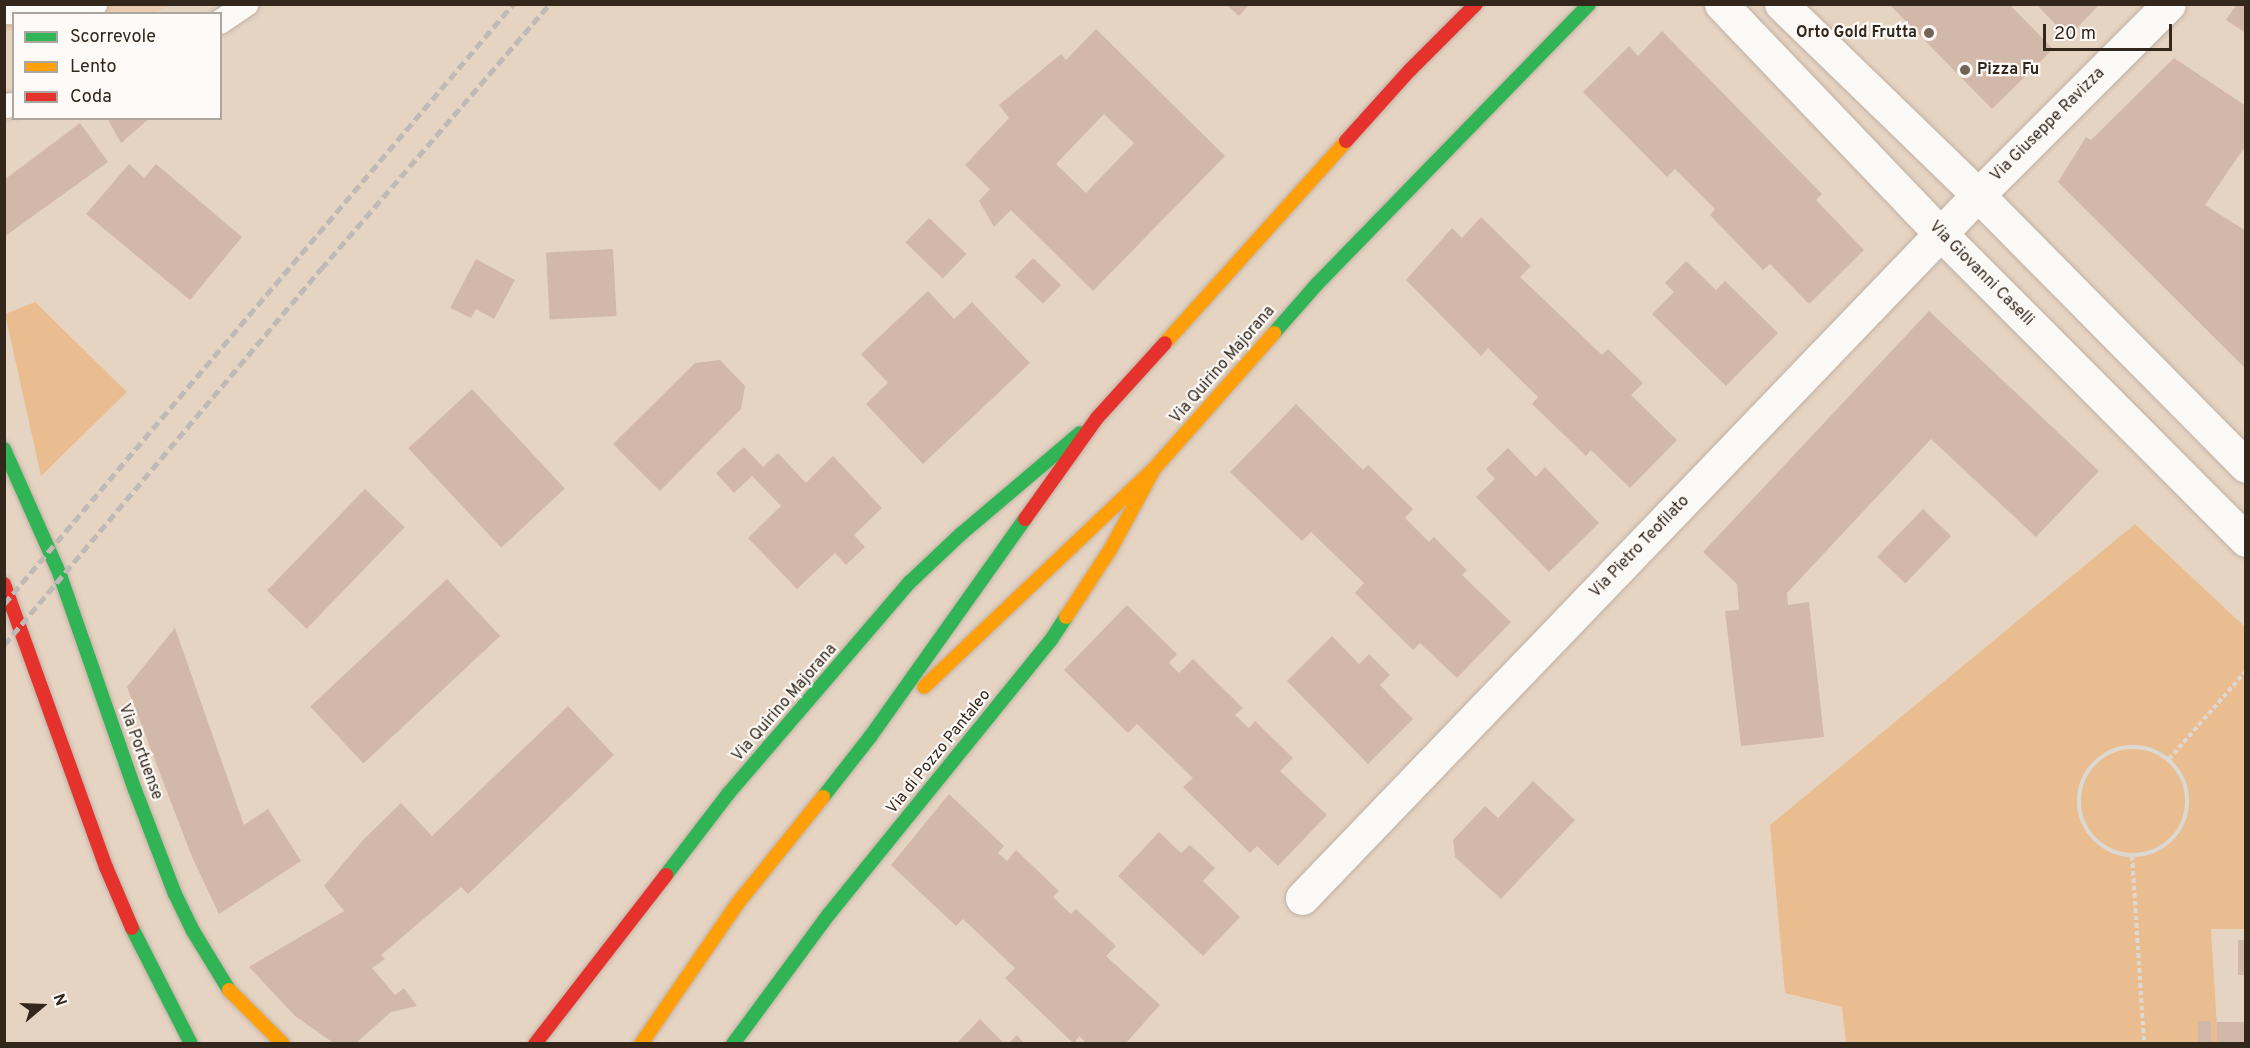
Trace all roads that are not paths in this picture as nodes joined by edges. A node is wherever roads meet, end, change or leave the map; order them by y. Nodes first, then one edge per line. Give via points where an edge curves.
1 (94, 4) edge
2 (247, 4) edge
3 (1476, 4) edge
4 (1589, 4) edge
5 (1720, 4) edge
6 (1780, 4) edge
7 (2169, 4) edge
8 (46, 12) edge
9 (222, 21) edge
10 (1978, 195) junction
11 (1941, 234) junction
12 (1097, 418) junction
13 (4, 449) edge
14 (2246, 466) edge
15 (1153, 470) junction
16 (2246, 540) edge
17 (4, 584) edge
18 (870, 737) junction
19 (1302, 898) dead end
20 (548, 1029) junction
21 (191, 1044) edge
22 (283, 1044) edge
23 (535, 1044) edge
24 (549, 1044) edge
25 (641, 1044) edge
26 (733, 1044) edge

1 - 8 lane
2 - 9 lane
3 - 12 main road, Via Quirino Majorana via 1410,70
4 - 15 main road, Via Quirino Majorana via 1317,284
5 - 11 street, Via Giovanni Caselli
6 - 10 street
7 - 10 street, Via Giuseppe Ravizza
10 - 11 street, Via Pietro Teofilato
10 - 14 street
11 - 16 street, Via Giovanni Caselli
11 - 19 street, Via Pietro Teofilato
12 - 18 main road, Via Quirino Majorana
12 - 20 main road, Via Quirino Majorana via 910,582 728,794
13 - 22 main road, Via Portuense via 60,575 135,790 184,912 232,995
15 - 18 main road, Via Quirino Majorana
15 - 26 main road, Via di Pozzo Pantaleo via 1110,550 1051,640 828,914
17 - 21 main road via 106,867 138,941
18 - 25 main road, Via Quirino Majorana via 738,903
20 - 23 main road, Via Quirino Majorana
20 - 24 main road

